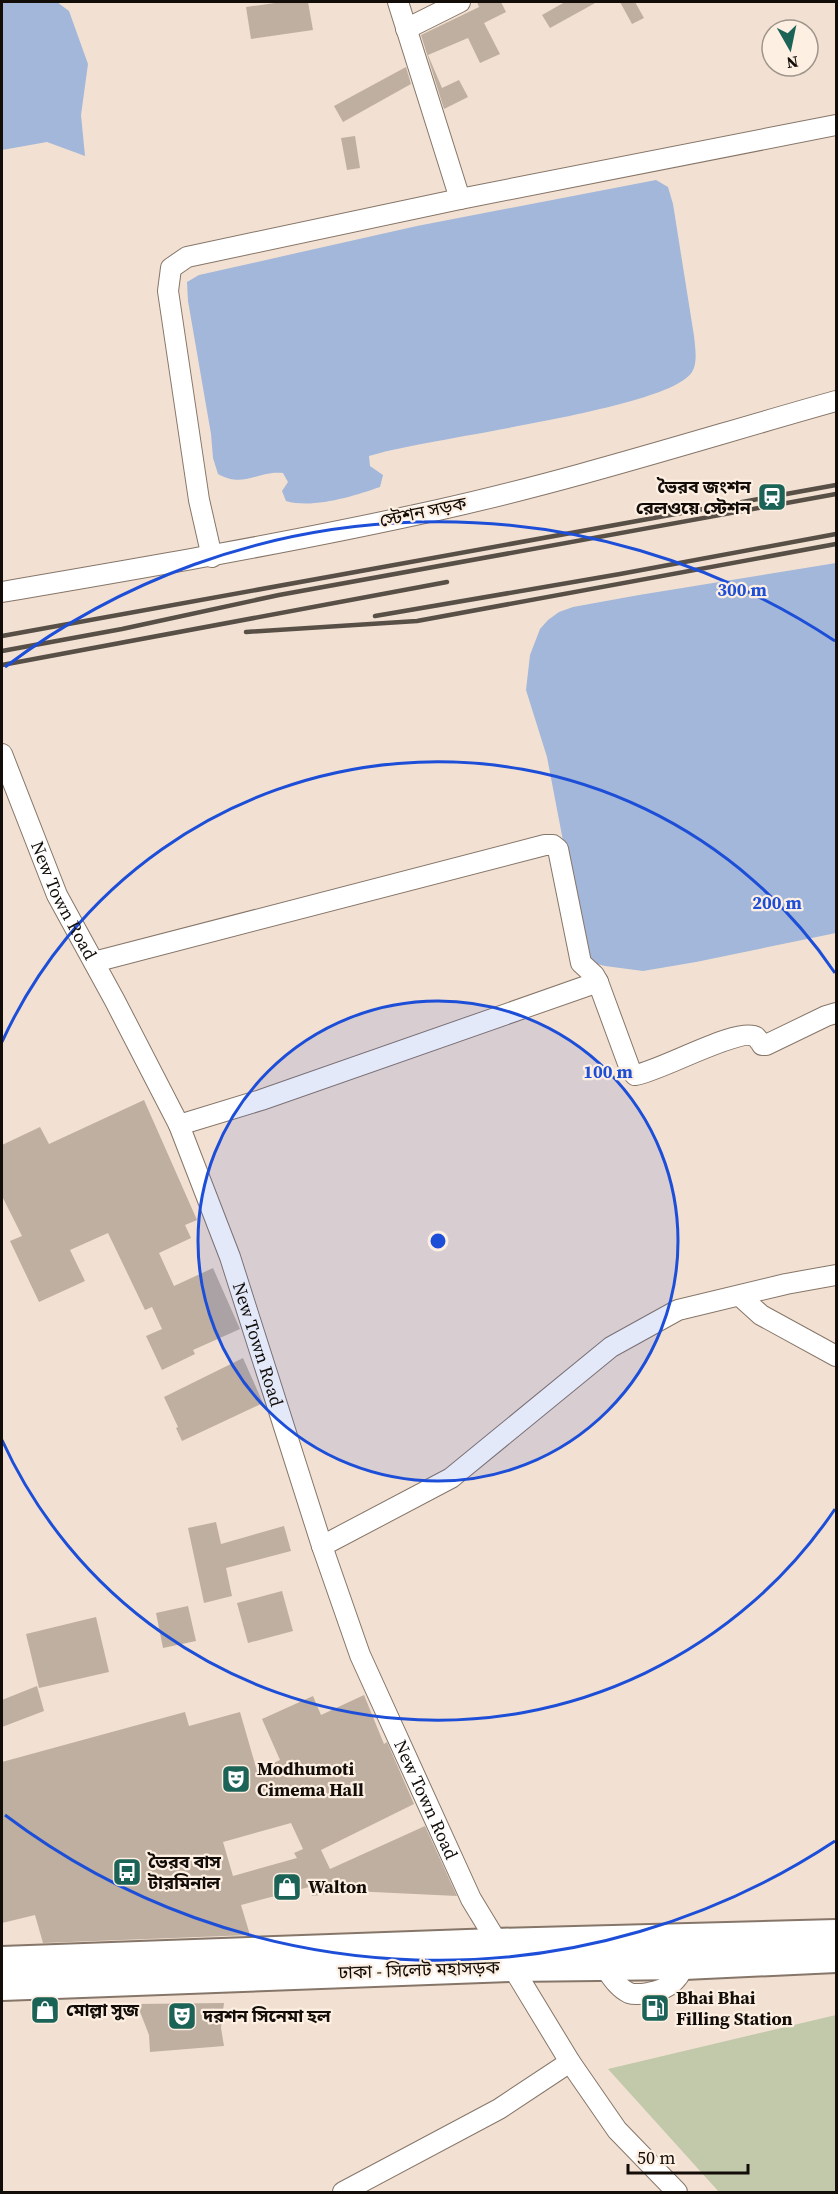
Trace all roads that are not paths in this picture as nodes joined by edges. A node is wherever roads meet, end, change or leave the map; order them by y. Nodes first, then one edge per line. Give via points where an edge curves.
1 (398, 2) edge
2 (460, 2) edge
3 (406, 29) junction
4 (837, 125) edge
5 (460, 199) junction
6 (837, 401) edge
7 (212, 557) junction
8 (2, 592) edge
9 (2, 754) edge
10 (94, 962) junction
11 (598, 982) junction
12 (837, 1013) edge
13 (179, 1125) junction
14 (837, 1275) edge
15 (740, 1296) junction
16 (837, 1356) edge
17 (322, 1546) junction
18 (837, 1934) edge
19 (495, 1942) junction
20 (685, 1952) junction
21 (837, 1958) edge
22 (2, 1962) edge
23 (511, 1967) junction
24 (2, 1986) edge
25 (570, 2062) junction
26 (343, 2193) edge
27 (677, 2193) edge

1 - 3 street
2 - 3 street
3 - 5 street
4 - 5 street
5 - 7 street via 187,257 171,268 168,291 199,500
6 - 7 street, স্টেশন সড়ক via 551,482
7 - 8 street, স্টেশন সড়ক
9 - 10 street, New Town Road via 57,895
10 - 11 street via 553,845 558,849 580,963
10 - 13 street, New Town Road
11 - 12 street via 635,1075 731,1039 756,1037 766,1045
11 - 13 street
13 - 17 street, New Town Road via 230,1257
14 - 15 street
15 - 16 street via 761,1315
15 - 17 street via 678,1310 611,1347 451,1478
17 - 19 street, New Town Road via 360,1655 471,1899
18 - 20 highway, ঢাকা - সিলেট মহাসড়ক
19 - 20 highway, ঢাকা - সিলেট মহাসড়ক
19 - 22 highway, ঢাকা - সিলেট মহাসড়ক
19 - 23 street, New Town Road
20 - 21 highway, ঢাকা - সিলেট মহাসড়ক
20 - 23 highway, ঢাকা - সিলেট মহাসড়ক via 603,1965
23 - 24 highway, ঢাকা - সিলেট মহাসড়ক
23 - 25 street, New Town Road
25 - 26 street via 499,2109
25 - 27 street, New Town Road via 617,2130

